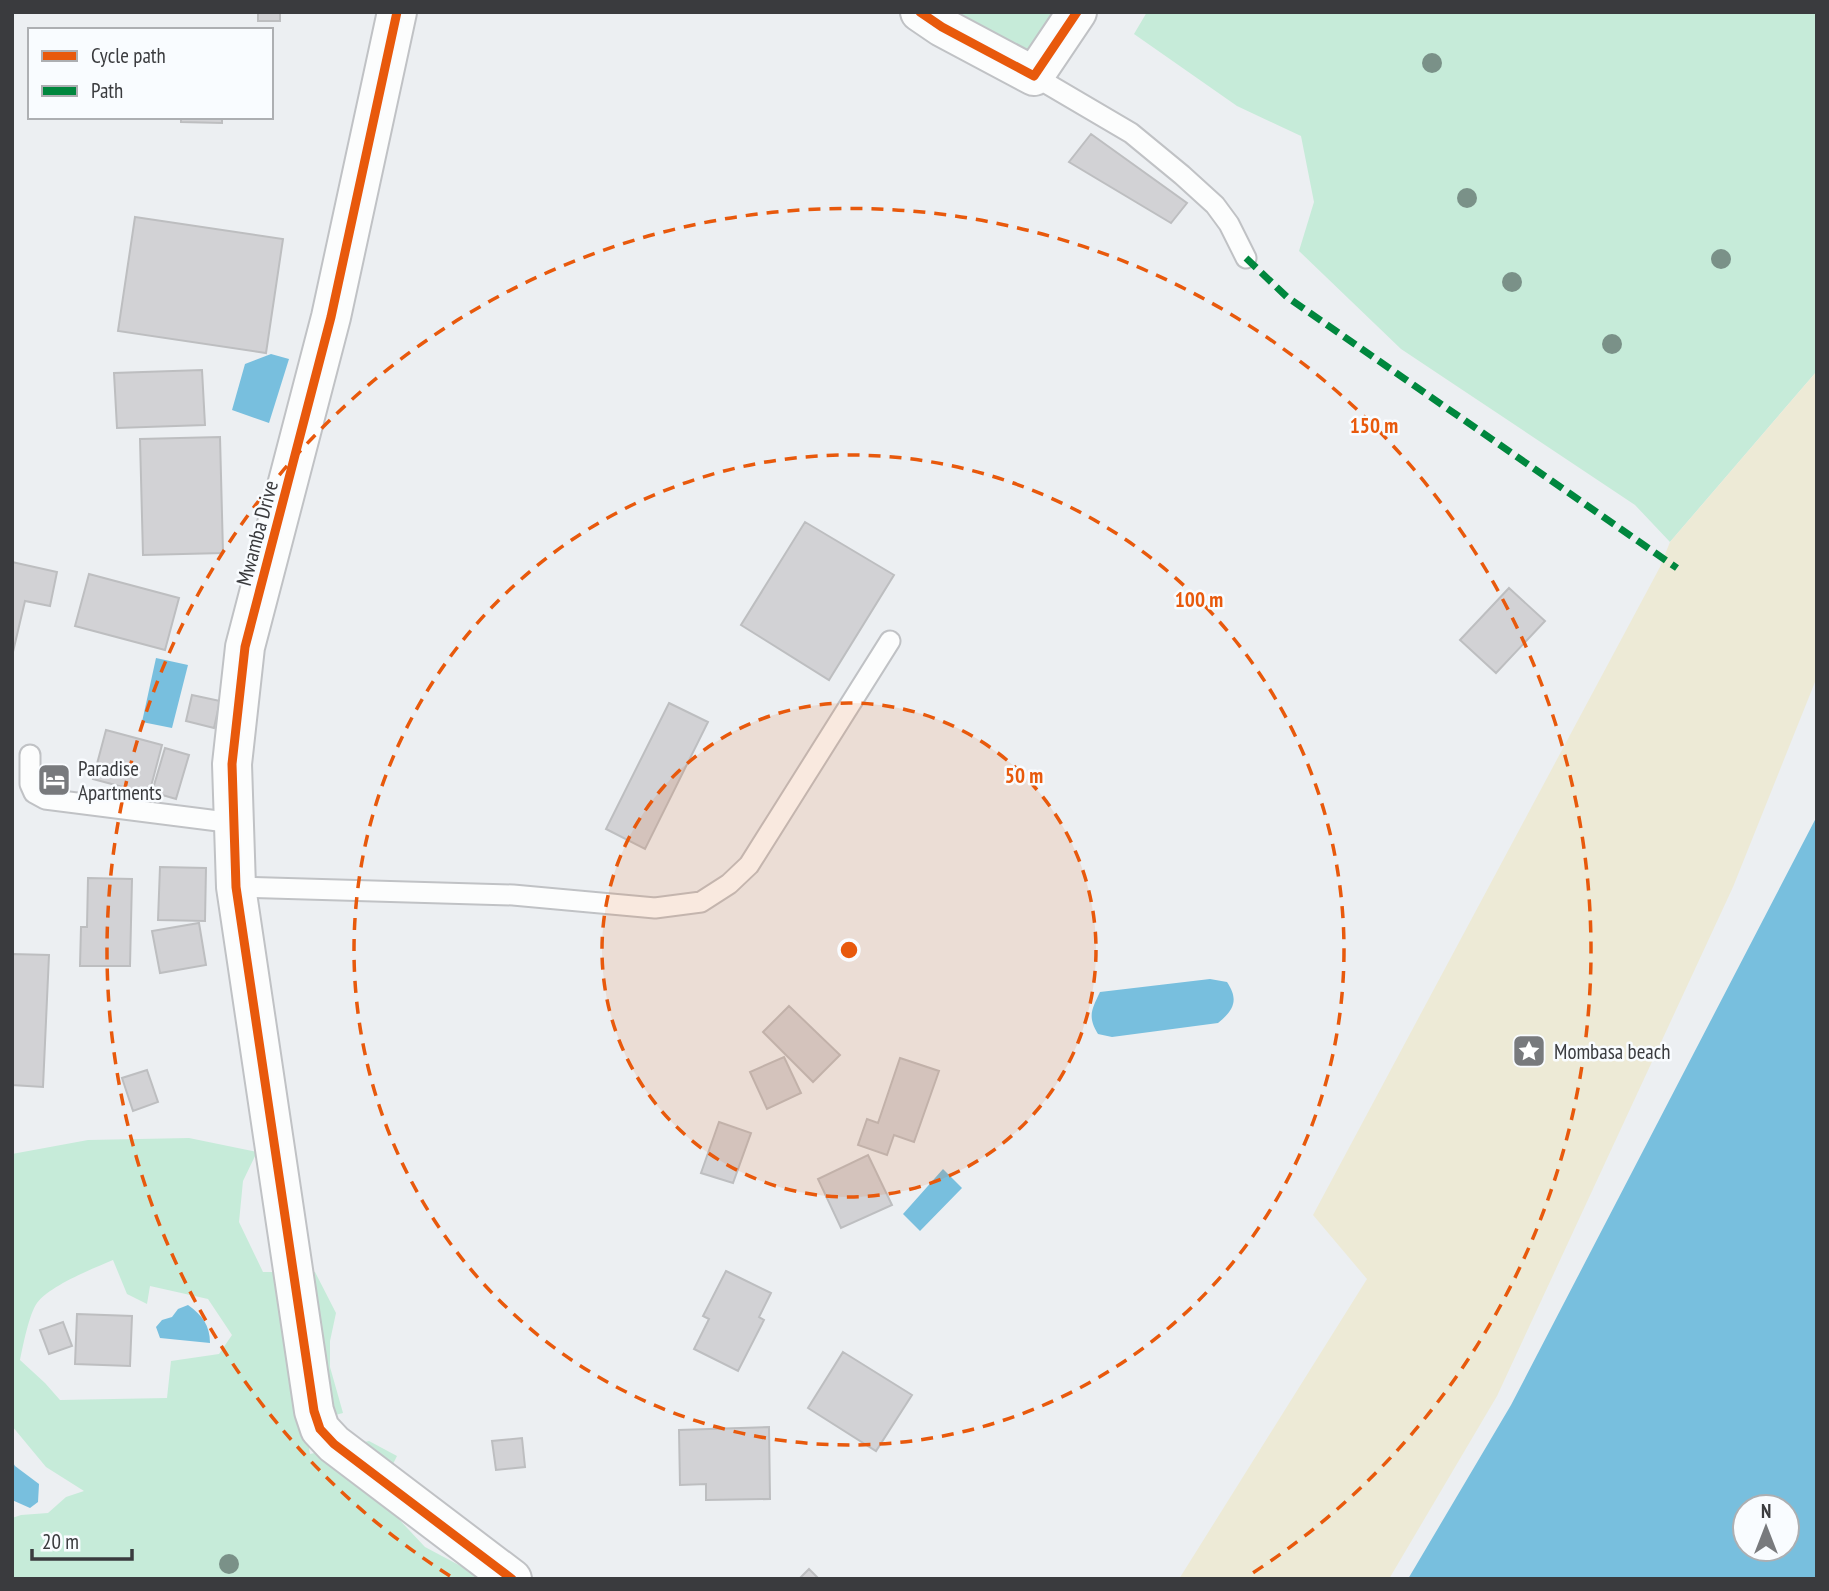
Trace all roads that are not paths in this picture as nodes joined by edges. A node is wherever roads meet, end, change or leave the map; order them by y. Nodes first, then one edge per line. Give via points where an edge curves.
1 (397, 12) edge
2 (920, 12) edge
3 (1077, 12) edge
4 (1034, 76) junction
5 (1246, 258) dead end
6 (890, 641) dead end
7 (30, 755) dead end
8 (234, 824) junction
9 (236, 887) junction
10 (513, 1579) edge

1 - 8 street, Mwamba Drive via 331,317 245,647 232,764
2 - 4 street
3 - 4 street
4 - 5 lane via 1131,132 1182,175 1215,205
6 - 9 lane via 749,865 701,902 655,908 513,895
7 - 8 lane via 30,784 34,793 45,799
8 - 9 street, Mwamba Drive
9 - 10 street, Mwamba Drive via 320,1429

